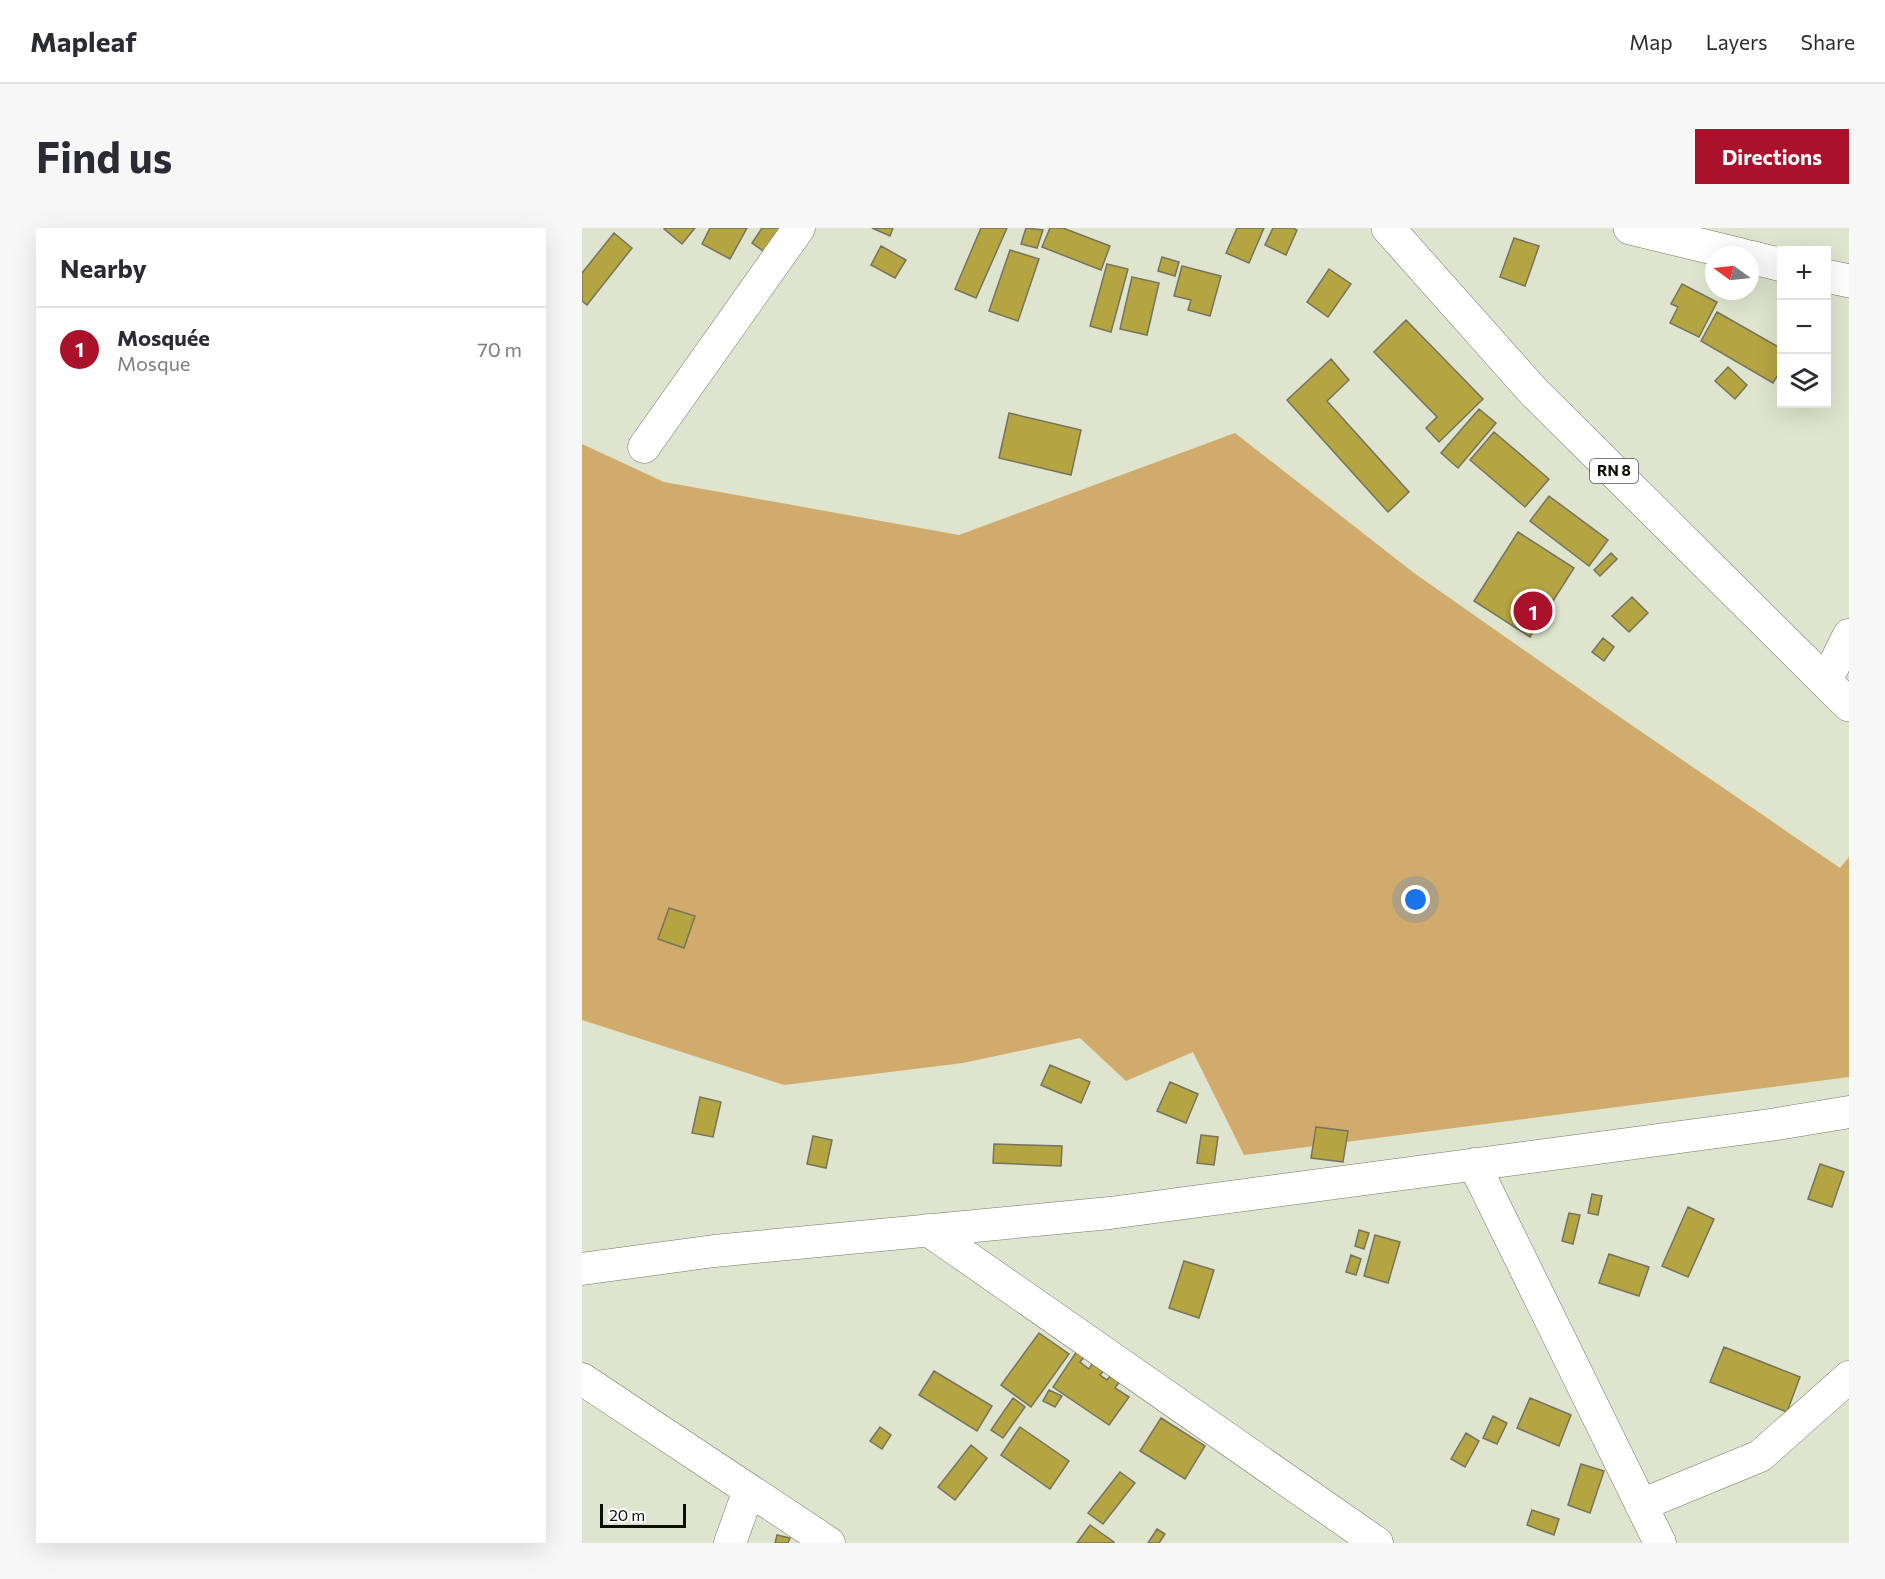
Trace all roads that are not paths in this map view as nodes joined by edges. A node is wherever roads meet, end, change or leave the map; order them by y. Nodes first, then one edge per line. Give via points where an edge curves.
1 (799, 228) edge
2 (1388, 228) edge
3 (1630, 228) edge
4 (1705, 246) edge
5 (1759, 259) edge
6 (1777, 264) edge
7 (1831, 277) edge
8 (1849, 281) edge
9 (644, 447) dead end
10 (1849, 635) edge
11 (1826, 681) junction
12 (1849, 705) edge
13 (1849, 1112) edge
14 (1474, 1164) junction
15 (928, 1230) junction
16 (582, 1269) edge
17 (1849, 1377) edge
18 (582, 1379) edge
19 (749, 1490) junction
20 (1641, 1505) junction
21 (730, 1543) edge
22 (829, 1543) edge
23 (1377, 1543) edge
24 (1660, 1543) edge

1 - 9 street
2 - 11 main road, RN 8 via 1533,391
3 - 4 main road
5 - 6 main road
7 - 8 main road
10 - 11 street
11 - 12 main road, RN 8
13 - 14 street
14 - 15 street via 1110,1213
14 - 20 street
15 - 16 street via 714,1251
15 - 23 street
17 - 20 street via 1760,1456
18 - 19 street
19 - 21 street
19 - 22 street
20 - 24 street

